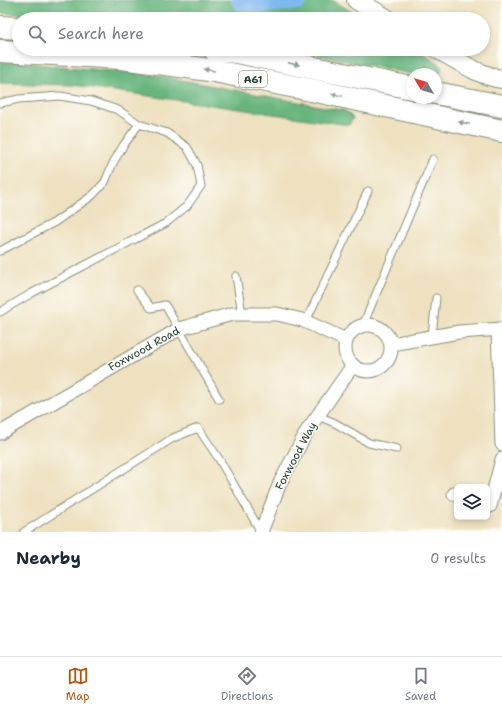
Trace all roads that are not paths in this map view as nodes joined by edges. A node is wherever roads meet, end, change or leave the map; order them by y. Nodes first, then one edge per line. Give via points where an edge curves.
1 (356, 0) edge
2 (376, 12) edge
3 (0, 27) edge
4 (12, 28) edge
5 (0, 51) edge
6 (12, 52) edge
7 (87, 56) edge
8 (256, 56) edge
9 (449, 56) edge
10 (502, 79) edge
11 (406, 87) edge
12 (442, 93) edge
13 (0, 103) edge
14 (502, 106) edge
15 (139, 124) junction
16 (502, 131) edge
17 (433, 159) dead end
18 (368, 191) dead end
19 (0, 251) edge
20 (236, 276) dead end
21 (137, 290) dead end
22 (436, 298) dead end
23 (0, 312) edge
24 (242, 314) junction
25 (306, 321) junction
26 (364, 325) junction
27 (179, 329) junction
28 (500, 329) edge
29 (432, 336) junction
30 (346, 340) junction
31 (391, 344) junction
32 (353, 365) junction
33 (219, 400) dead end
34 (318, 416) junction
35 (0, 433) edge
36 (502, 444) edge
37 (397, 449) dead end
38 (502, 459) edge
39 (493, 507) edge
40 (24, 532) edge
41 (261, 532) edge

1 - 2 main road
3 - 4 highway
6 -> 5 highway, A61
16 -> 7 highway, A61 via 209,70
8 -> 11 highway, A61
9 - 10 main road via 469,67
12 - 14 highway
13 - 15 lane via 60,96 91,101 118,110
15 - 19 lane via 112,163 105,182 93,195 55,222
15 - 23 lane via 167,133 187,147 197,165 201,186 187,206 166,223
17 - 26 lane
18 - 25 lane
20 - 24 lane
21 - 27 lane via 151,308 166,305
22 - 29 lane
24 - 25 street, Foxwood Road via 277,314
24 - 27 street, Foxwood Road via 232,314
25 - 30 street, Foxwood Road
26 - 30 street via 353,330
26 - 31 street via 378,327 384,331
27 - 33 lane
27 - 35 street, Foxwood Road
28 - 29 street
28 - 36 street
29 - 31 street
30 - 32 street via 346,354
31 - 32 street via 390,356 383,366 368,371
32 - 34 street, Foxwood Way
34 - 37 lane via 369,443
34 - 41 street, Foxwood Way via 307,431 280,482
38 - 39 street
40 - 41 lane via 173,438 198,428

